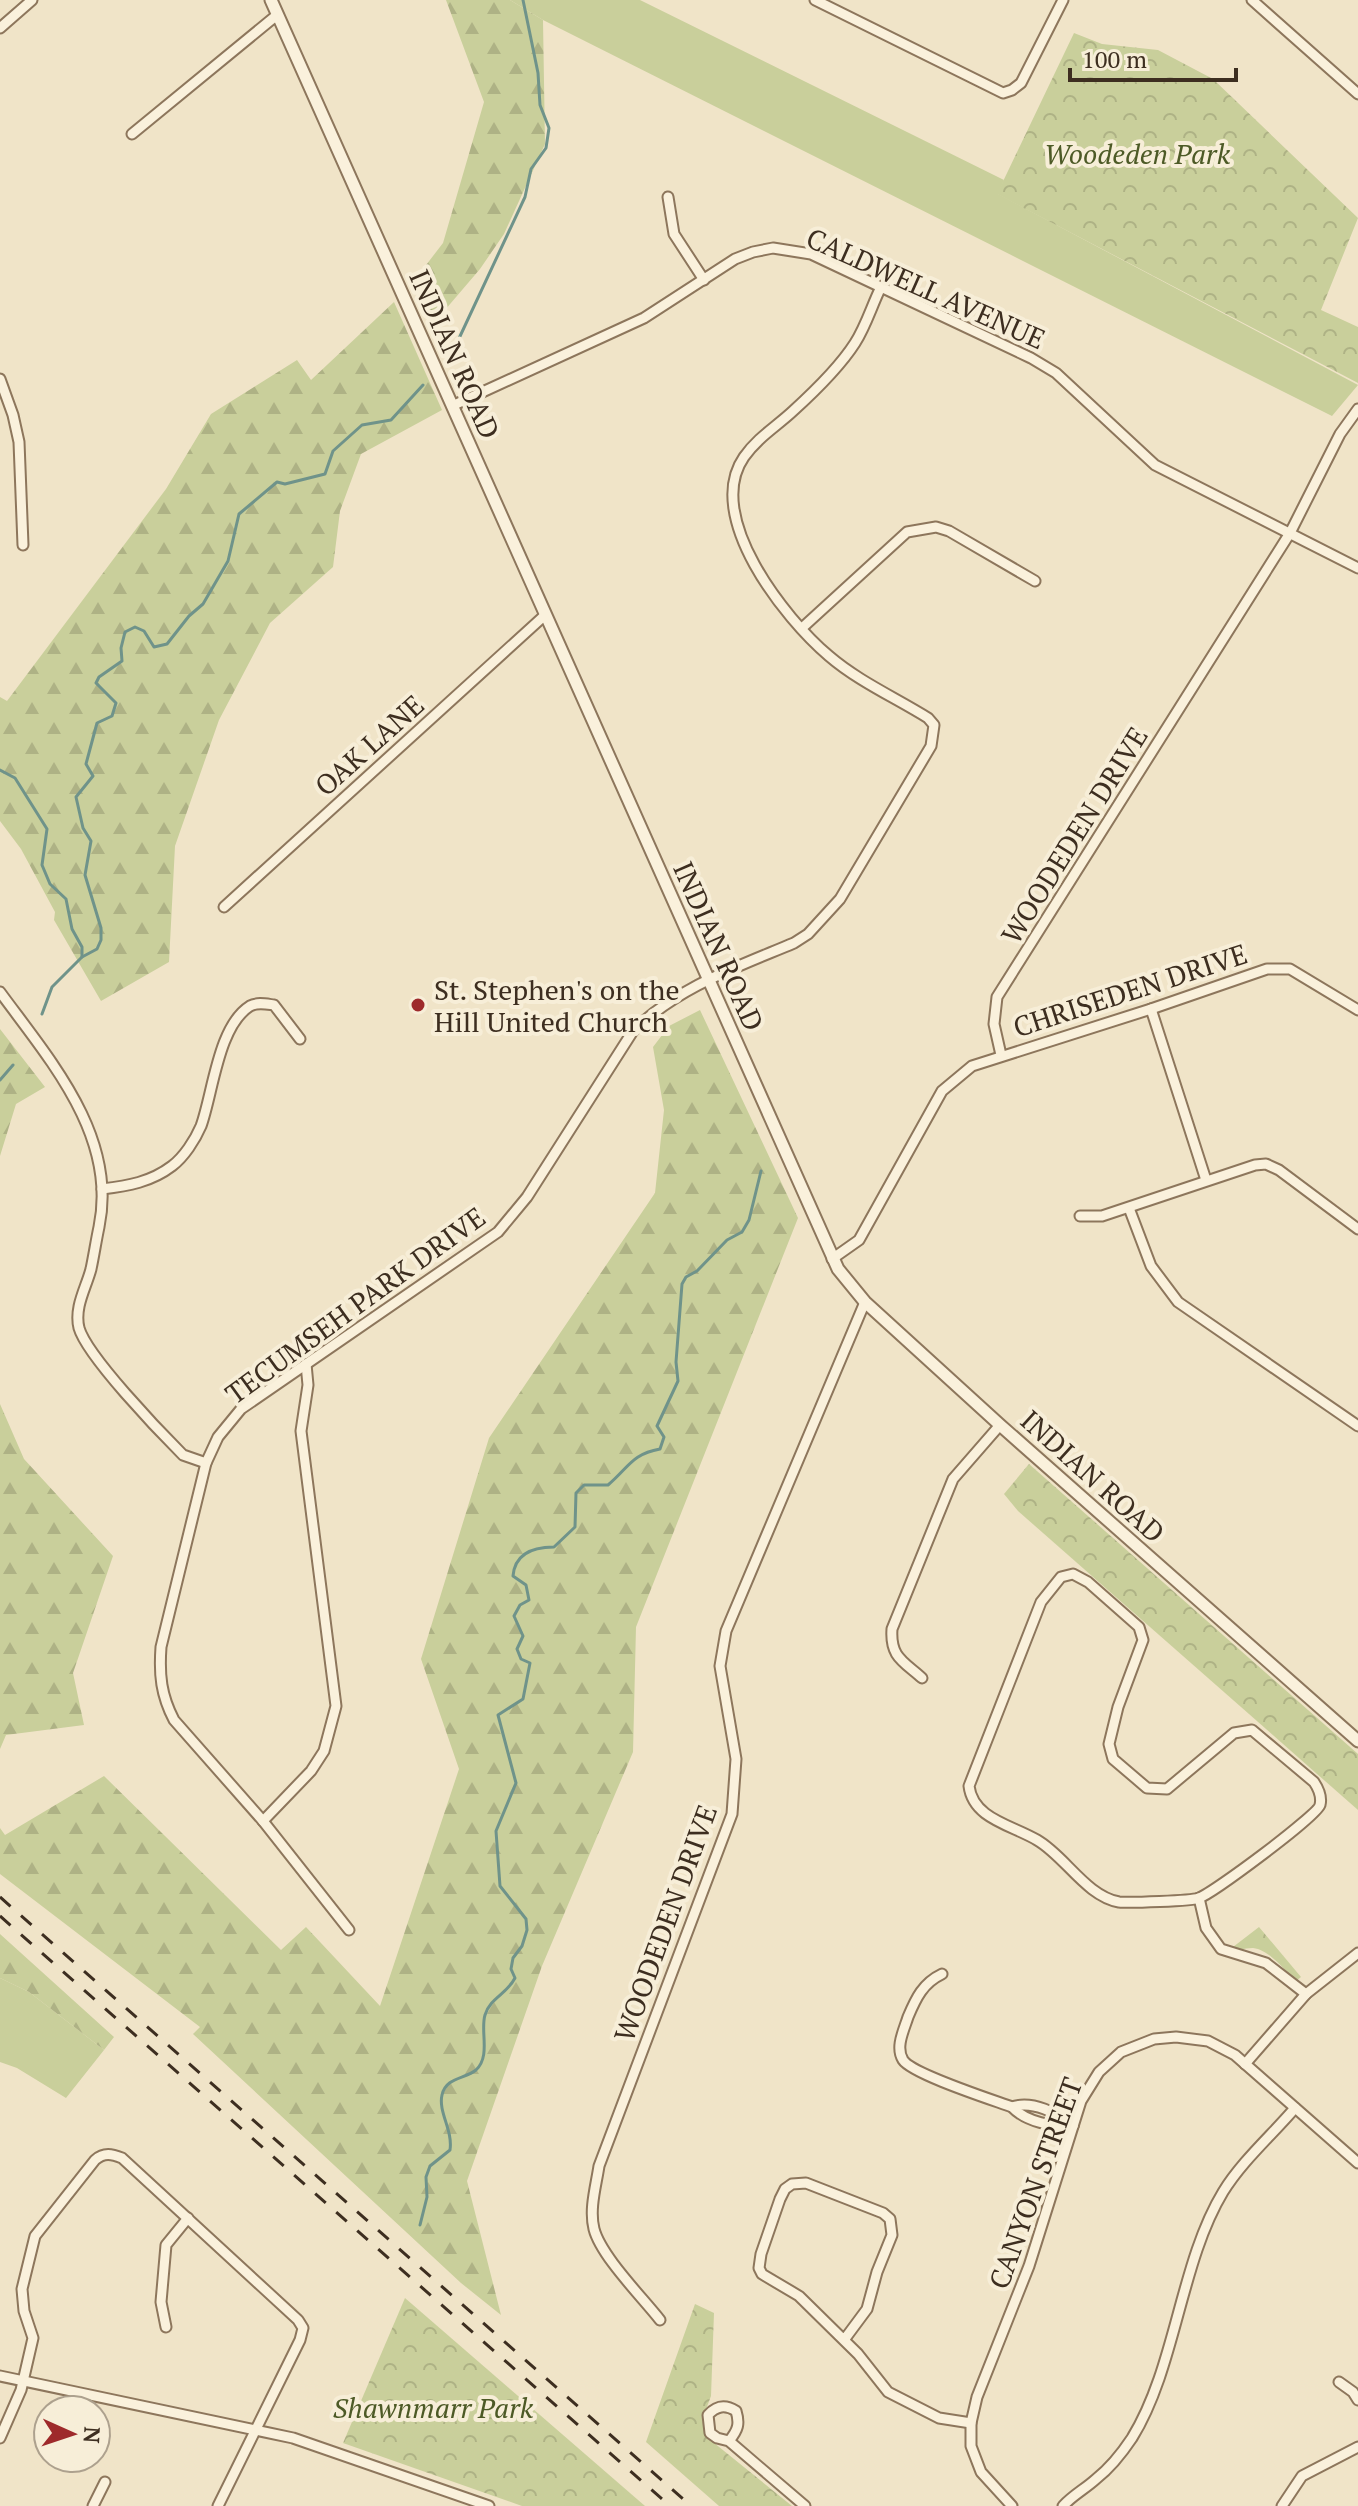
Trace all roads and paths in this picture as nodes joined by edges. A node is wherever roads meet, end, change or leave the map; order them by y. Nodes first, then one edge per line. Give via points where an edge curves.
1 (32, 0) edge
2 (271, 0) edge
3 (815, 0) edge
4 (1063, 0) edge
5 (1252, 0) edge
6 (277, 15) junction
7 (0, 28) edge
8 (1358, 94) edge
9 (132, 134) dead end
10 (668, 197) dead end
11 (704, 280) junction
12 (881, 287) junction
13 (0, 379) edge
14 (452, 406) junction
15 (1358, 409) edge
16 (1290, 533) junction
17 (23, 545) dead end
18 (1358, 568) edge
19 (1035, 581) dead end
20 (544, 616) junction
21 (802, 628) junction
22 (224, 907) dead end
23 (707, 980) junction
24 (0, 992) edge
25 (1151, 1009) junction
26 (1358, 1010) edge
27 (300, 1039) dead end
28 (1001, 1055) junction
29 (1206, 1180) junction
30 (102, 1189) junction
31 (1129, 1208) junction
32 (1080, 1216) dead end
33 (1358, 1229) edge
34 (832, 1259) junction
35 (865, 1302) junction
36 (306, 1364) junction
37 (1000, 1425) junction
38 (1358, 1426) edge
39 (206, 1463) junction
40 (922, 1678) dead end
41 (1358, 1741) edge
42 (263, 1821) junction
43 (1199, 1898) junction
44 (349, 1930) dead end
45 (1358, 1953) edge
46 (942, 1974) dead end
47 (1306, 1994) junction
48 (1245, 2064) junction
49 (1295, 2108) junction
50 (1073, 2126) junction
51 (1358, 2163) edge
52 (188, 2218) junction
53 (660, 2320) dead end
54 (166, 2327) dead end
55 (844, 2340) junction
56 (0, 2376) edge
57 (23, 2380) junction
58 (1339, 2382) dead end
59 (1358, 2400) edge
60 (971, 2423) junction
61 (255, 2429) junction
62 (0, 2438) edge
63 (729, 2441) dead end
64 (1358, 2447) edge
65 (105, 2482) dead end
66 (482, 2505) edge
67 (93, 2506) edge
68 (218, 2506) edge
69 (805, 2506) edge
70 (1012, 2506) edge
71 (1063, 2506) edge
72 (1282, 2506) edge

1 - 7 street
2 - 6 street, INDIAN ROAD
3 - 4 street via 1003,93 1021,83
5 - 8 street
6 - 9 street
6 - 14 street, INDIAN ROAD
10 - 11 street via 674,234
11 - 12 street, CALDWELL AVENUE via 735,259 773,248 811,254
11 - 14 street, CALDWELL AVENUE via 644,318
12 - 16 street, CALDWELL AVENUE via 1043,365 1155,465
12 - 21 street, TECUMSEH PARK DRIVE via 855,342 821,383 753,446 735,480 737,525 774,596
13 - 17 street via 19,442
14 - 20 street, INDIAN ROAD
15 - 16 street, WOODEDEN DRIVE
16 - 18 street, CALDWELL AVENUE
16 - 28 street, WOODEDEN DRIVE via 997,997 994,1024
19 - 21 street via 949,531 921,528 899,538
20 - 22 street, OAK LANE
20 - 23 street, INDIAN ROAD
21 - 23 street, TECUMSEH PARK DRIVE via 832,659 928,718 934,725 931,746 840,899 808,934
23 - 34 street, INDIAN ROAD
23 - 36 street, TECUMSEH PARK DRIVE via 657,1008 633,1031 527,1197 498,1232
24 - 30 street via 71,1088 84,1114
25 - 26 street, CHRISEDEN DRIVE via 1279,967
25 - 28 street, CHRISEDEN DRIVE
25 - 29 street
27 - 30 street via 274,1005 250,1006 224,1042 200,1128 183,1155 136,1185
28 - 34 street via 972,1066 942,1091 859,1240
29 - 31 street
29 - 33 street via 1266,1164
30 - 39 street via 92,1264 79,1303 80,1332 86,1346 176,1448
31 - 32 street
31 - 38 street via 1151,1266 1178,1302
34 - 35 street, INDIAN ROAD
35 - 37 street, INDIAN ROAD
35 - 53 street, WOODEDEN DRIVE via 726,1631 720,1666 736,1759 732,1814 599,2166 594,2230
36 - 39 street, TECUMSEH PARK DRIVE via 241,1409 218,1437
36 - 42 street via 301,1431 336,1706 324,1751
37 - 40 street via 953,1479 892,1629 891,1646 897,1656
37 - 41 street, INDIAN ROAD
39 - 42 street, TECUMSEH PARK DRIVE via 161,1647 159,1676 174,1720
42 - 44 street, TECUMSEH PARK DRIVE
43 - 43 street via 1315,1813 1319,1792 1252,1730 1234,1733 1167,1789 1147,1788 1113,1759 1109,1744 1143,1640 1139,1627 1088,1582 1073,1574 1061,1577 1041,1602 969,1786 970,1797 978,1810 1040,1841 1101,1894 1119,1902
43 - 47 street via 1206,1928 1221,1949 1266,1963
45 - 47 street
46 - 50 street via 915,2000 901,2036 902,2059 1019,2114
47 - 48 street
48 - 49 street, CANYON STREET
48 - 50 street, CANYON STREET via 1222,2047 1194,2038 1137,2044 1099,2072
49 - 51 street, CANYON STREET
49 - 71 street via 1223,2192 1134,2435 1108,2468
50 - 60 street, CANYON STREET
52 - 54 street via 166,2245 161,2302
52 - 57 street via 122,2158 100,2155 35,2236 22,2289 33,2338
52 - 61 street via 303,2328
55 - 55 street via 867,2309 892,2235 890,2219 808,2184 792,2184 780,2199 759,2268 768,2280 799,2296
55 - 60 street via 888,2392 939,2418
56 - 57 street
57 - 61 street
57 - 62 street
58 - 59 street
60 - 70 street, CANYON STREET via 971,2446 981,2472
61 - 66 street via 326,2448
61 - 68 street
63 - 69 street
64 - 72 street via 1302,2476
65 - 67 street

